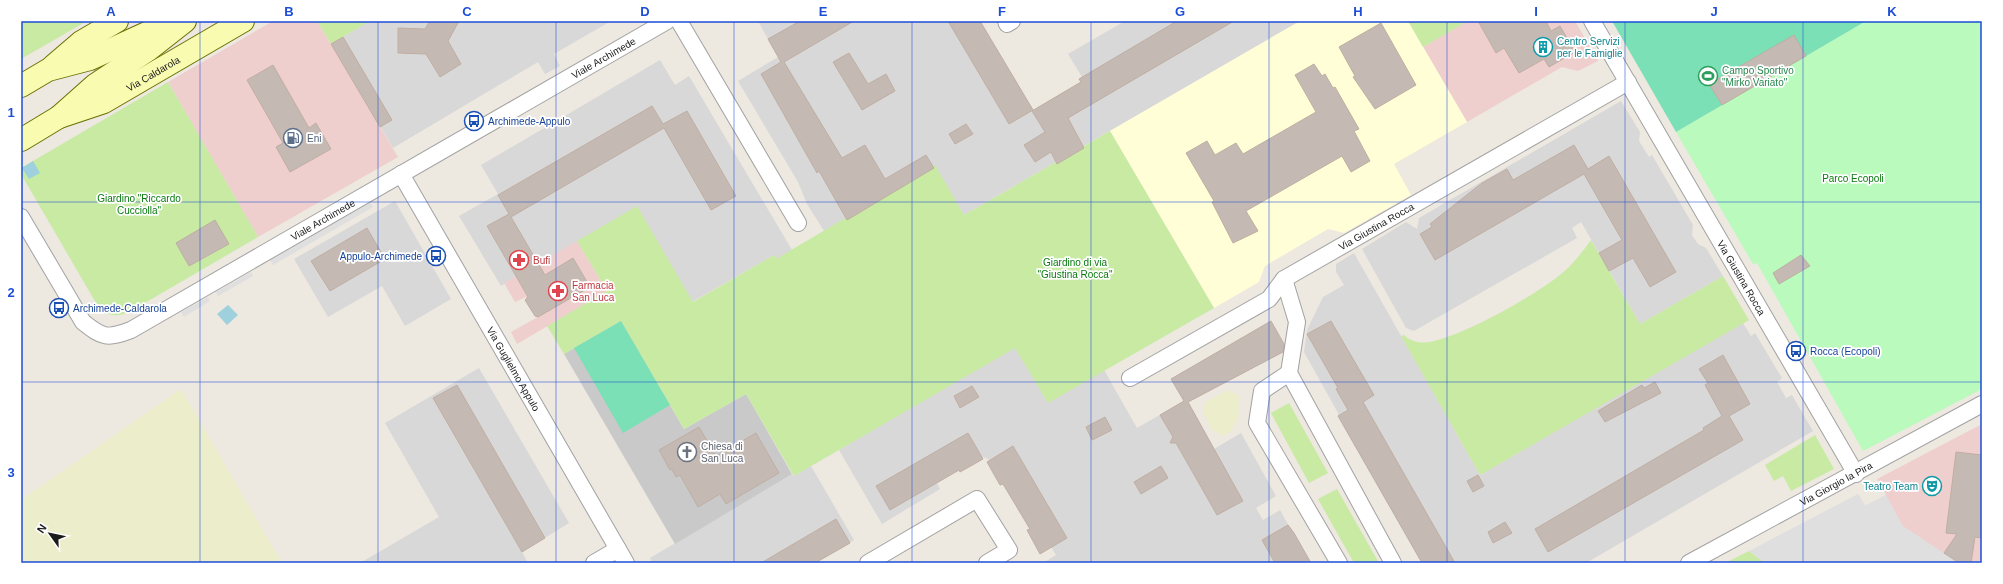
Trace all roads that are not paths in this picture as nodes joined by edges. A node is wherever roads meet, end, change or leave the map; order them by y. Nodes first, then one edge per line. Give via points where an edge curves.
1 (117, 21) edge
2 (174, 21) edge
3 (186, 21) edge
4 (243, 21) edge
5 (667, 21) edge
6 (679, 21) edge
7 (1006, 21) edge
8 (1012, 21) edge
9 (1592, 21) edge
10 (48, 70) junction
11 (1628, 82) junction
12 (21, 86) edge
13 (60, 117) junction
14 (21, 140) edge
15 (401, 174) junction
16 (21, 217) edge
17 (798, 223) dead end
18 (1284, 280) junction
19 (1289, 373) junction
20 (1130, 378) dead end
21 (1982, 404) edge
22 (1856, 474) junction
23 (618, 549) junction
24 (594, 563) edge
25 (626, 563) edge
26 (868, 563) edge
27 (987, 563) edge
28 (1339, 563) edge
29 (1393, 563) edge
30 (1689, 563) edge

1 - 10 street via 81,42
2 - 10 street via 90,59
3 - 13 street, Via Caldarola via 148,50 94,85
4 - 13 street, Via Caldarola via 104,102
5 - 15 street, Viale Archimede
6 - 17 street
7 - 8 street via 1008,24
9 - 11 street, Via Giustina Rocca
10 - 12 street
11 - 18 street, Via Giustina Rocca
11 - 22 street, Via Giustina Rocca
13 - 14 street, Via Caldarola
15 - 16 street, Viale Archimede via 131,330 113,337 96,332 82,322
15 - 23 street, Via Guglielmo Appulo
18 - 19 street via 1297,322
18 - 20 street, Via Giustina Rocca via 1269,299
19 - 28 street via 1262,391 1257,423
19 - 29 street
21 - 22 street, Via Giorgio la Pira
22 - 30 street, Via Giorgio la Pira
23 - 24 street
23 - 25 street, Via Guglielmo Appulo
26 - 27 street via 977,499 1009,550

